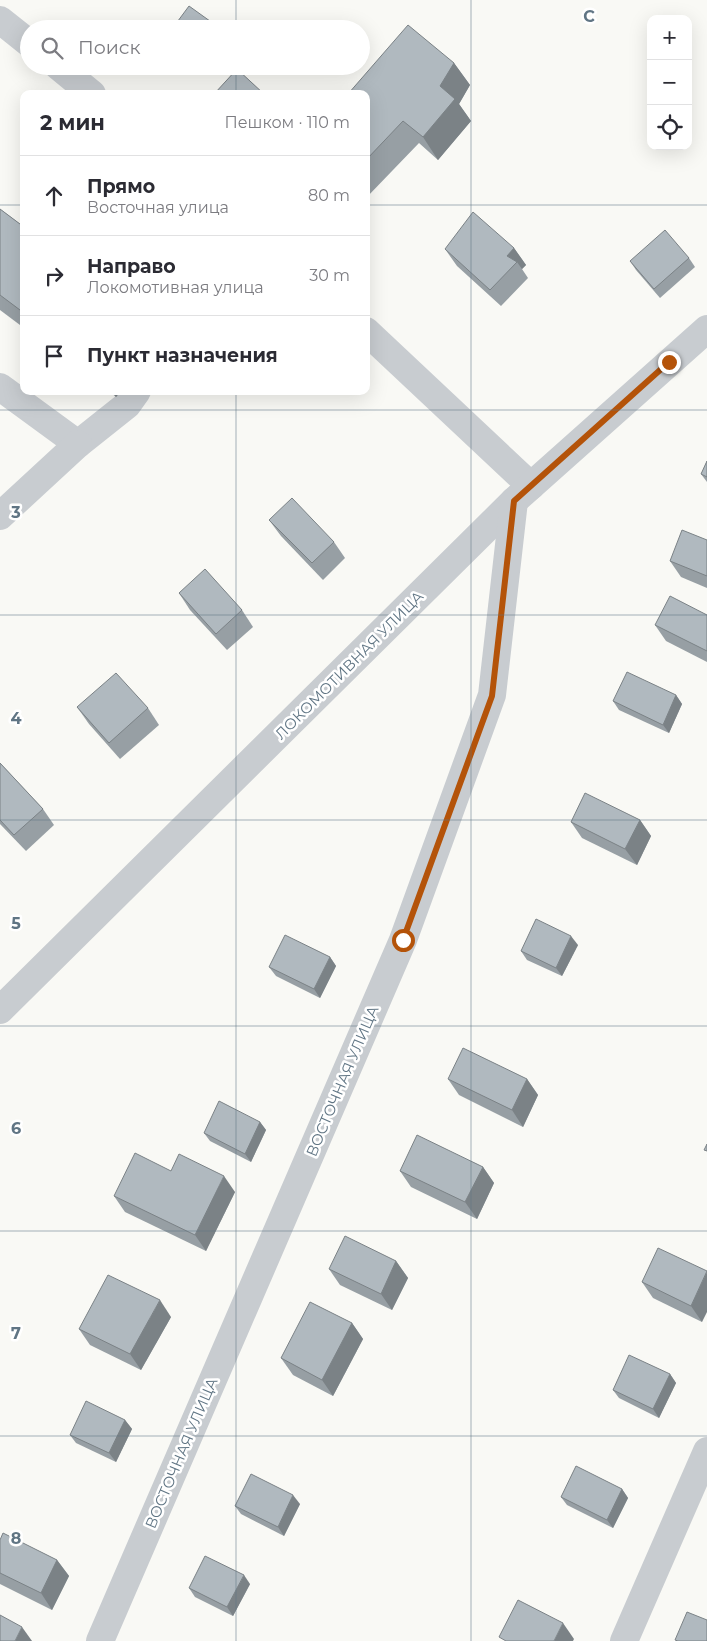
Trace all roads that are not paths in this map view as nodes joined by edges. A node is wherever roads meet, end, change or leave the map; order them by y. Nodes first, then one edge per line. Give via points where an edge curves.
1 (0, 20) edge
2 (20, 36) edge
3 (69, 75) edge
4 (87, 90) edge
5 (707, 329) edge
6 (370, 335) edge
7 (0, 387) edge
8 (134, 395) edge
9 (78, 444) junction
10 (523, 494) junction
11 (0, 516) edge
12 (0, 1010) edge
13 (707, 1451) edge
14 (100, 1641) edge
15 (624, 1641) edge

1 - 2 street
3 - 4 street
5 - 10 street, ЛОКОМОТИВНАЯ УЛИЦА
6 - 10 street
7 - 9 street
8 - 9 street via 127,405
9 - 11 street
10 - 12 street, ЛОКОМОТИВНАЯ УЛИЦА
10 - 14 street, ВОСТОЧНАЯ УЛИЦА via 492,696 403,940
13 - 15 street

